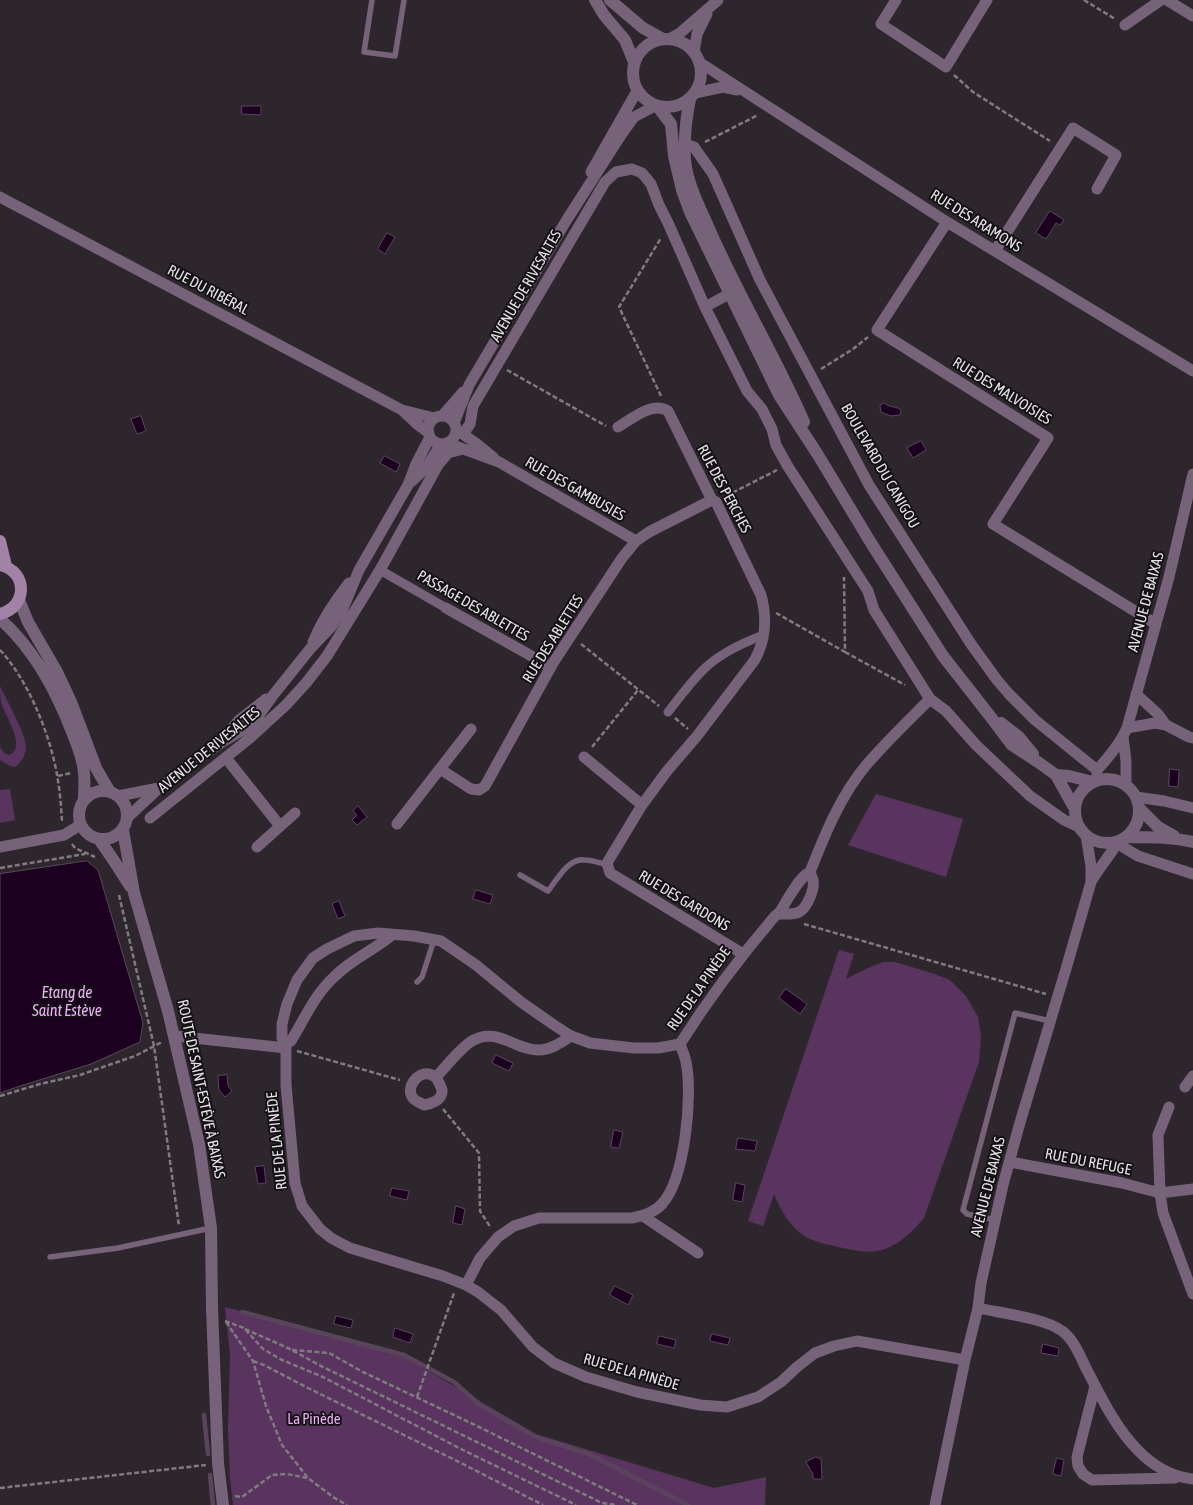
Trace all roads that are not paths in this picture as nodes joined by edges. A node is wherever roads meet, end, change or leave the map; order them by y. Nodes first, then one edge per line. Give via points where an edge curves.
1 (372, 0) edge
2 (404, 0) edge
3 (595, 0) edge
4 (610, 0) edge
5 (718, 0) edge
6 (896, 0) edge
7 (987, 0) edge
8 (1160, 0) edge
9 (1167, 0) edge
10 (708, 10) junction
11 (1193, 16) edge
12 (1125, 25) road end
13 (666, 39) junction
14 (696, 57) junction
15 (634, 62) junction
16 (637, 91) junction
17 (745, 92) junction
18 (692, 96) junction
19 (657, 106) junction
20 (690, 146) junction
21 (1098, 189) dead end
22 (0, 197) edge
23 (566, 221) junction
24 (947, 222) junction
25 (995, 250) junction
26 (729, 294) junction
27 (705, 307) junction
28 (1193, 371) edge
29 (469, 385) junction
30 (402, 410) junction
31 (438, 417) junction
32 (618, 427) road end
33 (458, 429) junction
34 (429, 435) junction
35 (444, 443) junction
36 (463, 449) junction
37 (818, 455) junction
38 (499, 462) junction
39 (1193, 474) edge
40 (408, 485) junction
41 (714, 501) junction
42 (0, 541) edge
43 (636, 541) junction
44 (3, 566) edge
45 (380, 570) junction
46 (19, 600) junction
47 (446, 608) joint
48 (0, 614) edge
49 (0, 619) edge
50 (1156, 624) junction
51 (764, 635) junction
52 (552, 667) junction
53 (274, 694) junction
54 (1136, 694) junction
55 (930, 699) junction
56 (286, 705) junction
57 (668, 712) road end
58 (1166, 725) junction
59 (470, 729) dead end
60 (1125, 733) junction
61 (1193, 738) edge
62 (584, 756) road end
63 (226, 758) junction
64 (440, 769) junction
65 (1056, 775) junction
66 (1095, 777) junction
67 (1126, 785) junction
68 (159, 788) junction
69 (114, 794) junction
70 (84, 800) junction
71 (1138, 802) junction
72 (642, 805) junction
73 (1193, 808) edge
74 (1074, 809) junction
75 (296, 813) dead end
76 (150, 818) dead end
77 (125, 824) junction
78 (397, 824) dead end
79 (80, 825) junction
80 (280, 826) junction
81 (1082, 831) junction
82 (99, 839) junction
83 (1122, 840) junction
84 (1187, 840) edge
85 (0, 847) edge
86 (257, 847) dead end
87 (609, 869) junction
88 (810, 872) junction
89 (1193, 874) edge
90 (520, 875) dead end
91 (1091, 882) junction
92 (134, 893) junction
93 (778, 914) junction
94 (392, 935) junction
95 (434, 940) junction
96 (743, 954) junction
97 (417, 982) dead end
98 (1050, 1021) junction
99 (174, 1036) junction
100 (571, 1036) junction
101 (680, 1044) junction
102 (286, 1046) junction
103 (1193, 1076) edge
104 (436, 1078) junction
105 (1185, 1087) dead end
106 (1168, 1107) dead end
107 (1010, 1162) junction
108 (1193, 1188) edge
109 (1160, 1193) junction
110 (643, 1216) junction
111 (995, 1220) junction
112 (211, 1228) junction
113 (698, 1254) dead end
114 (50, 1257) dead end
115 (462, 1284) junction
116 (1193, 1294) edge
117 (978, 1308) junction
118 (965, 1360) junction
119 (1095, 1386) junction
120 (1180, 1478) junction
121 (1193, 1479) edge
122 (222, 1500) edge
123 (935, 1505) edge

1 - 2 lane via 364,52 395,56
3 - 15 street via 625,40
4 - 13 street via 643,28
5 - 10 street
6 - 7 street via 881,24 946,67
8 - 12 street
9 - 11 street
10 - 13 street via 680,33
10 - 14 street via 697,34
13 - 14 street via 687,45
13 - 15 street via 645,46
14 - 17 street, RUE DES ARAMONS
14 - 18 street via 701,73 700,83
15 - 16 street via 633,82
16 - 19 street
16 - 23 street, AVENUE DE RIVESALTES via 600,153
17 - 18 street, RUE DES ARAMONS via 723,87
17 - 24 street, RUE DES ARAMONS
18 - 19 street via 670,108
18 - 20 street via 687,112
19 - 23 street, AVENUE DE RIVESALTES via 634,117
19 - 26 street via 672,124 674,156 682,190
20 - 37 street via 685,160 691,187 738,292 790,388
20 - 66 street, BOULEVARD DU CANIGOU via 712,174 760,280 868,485 997,680
21 - 25 street via 1116,155 1073,128
22 - 30 street, RUE DU RIBÉRAL
23 - 29 street, AVENUE DE RIVESALTES
24 - 25 street, RUE DES ARAMONS
24 - 50 street, RUE DES MALVOISIES via 877,330 1048,438 992,524
25 - 28 street, RUE DES ARAMONS
26 - 27 street
26 - 37 street via 779,395
27 - 33 street, AVENUE DE RIVESALTES via 651,184 642,173 632,169 616,172 605,182 473,406 470,424
27 - 55 street via 747,391 766,415 787,465 844,552 868,592 874,610
29 - 31 street, AVENUE DE RIVESALTES
29 - 33 street, AVENUE DE RIVESALTES
30 - 31 street, RUE DU RIBÉRAL
30 - 34 street, RUE DU RIBÉRAL
31 - 33 street via 449,417
31 - 34 street via 430,423
32 - 41 street, RUE DES PERCHES via 652,408 662,407 668,411
33 - 35 street via 454,438
33 - 38 street, RUE DES GAMBUSIES
34 - 35 street via 436,442
34 - 40 street, AVENUE DE RIVESALTES
35 - 36 street, RUE DES GAMBUSIES
35 - 40 street, AVENUE DE RIVESALTES via 426,468
36 - 38 street, RUE DES GAMBUSIES
36 - 45 street, AVENUE DE RIVESALTES via 448,453 438,465
37 - 65 street via 943,656 1012,745
38 - 43 street, RUE DES GAMBUSIES
39 - 50 street, AVENUE DE BAIXAS
40 - 53 street, AVENUE DE RIVESALTES via 360,570 342,611
41 - 43 street, RUE DES ABLETTES
41 - 51 street, RUE DES PERCHES via 761,595
42 - 44 main road
43 - 52 street, RUE DES ABLETTES
44 - 46 main road via 13,570 18,577 21,584
45 - 47 street, PASSAGE DES ABLETTES
45 - 56 street, AVENUE DE RIVESALTES via 327,656
46 - 48 main road via 9,611
46 - 69 street via 71,702 96,768
47 - 52 street, PASSAGE DES ABLETTES
49 - 70 street via 28,649 62,704 84,771
50 - 54 street, AVENUE DE BAIXAS
51 - 57 street via 740,644 703,670
51 - 72 street, RUE DES PERCHES via 754,661
52 - 64 street, RUE DES ABLETTES via 484,786 471,790
53 - 56 street
53 - 68 street, AVENUE DE RIVESALTES via 256,720
54 - 58 street
54 - 60 street, AVENUE DE BAIXAS
55 - 81 street via 946,711 976,745 1030,796
55 - 88 street, RUE DE LA PINÈDE via 867,764 825,834
56 - 63 street, AVENUE DE RIVESALTES
58 - 60 street via 1155,723
58 - 61 street
59 - 64 street
60 - 66 street, AVENUE DE BAIXAS
60 - 67 street, AVENUE DE BAIXAS
62 - 72 street
63 - 76 street, AVENUE DE RIVESALTES
63 - 80 street
64 - 78 street
65 - 66 street
65 - 74 street
66 - 67 street
66 - 74 street via 1080,793
67 - 71 street
68 - 69 street, AVENUE DE RIVESALTES
68 - 77 street, AVENUE DE RIVESALTES
69 - 70 street via 96,791
69 - 77 street via 126,806
70 - 79 street via 79,812
71 - 73 street via 1156,799
71 - 83 street via 1139,819
71 - 84 street via 1158,828
72 - 87 street, RUE DES PERCHES via 607,863
74 - 81 street
75 - 80 street
77 - 82 street via 112,838
77 - 92 street, ROUTE DE SAINT-ESTÈVE À BAIXAS
79 - 82 street
79 - 85 street via 64,834
80 - 86 street
81 - 83 street via 1101,843
81 - 91 street, AVENUE DE BAIXAS via 1092,866
82 - 92 street, ROUTE DE SAINT-ESTÈVE À BAIXAS
83 - 84 street
83 - 89 street via 1123,847 1138,856
83 - 91 street, AVENUE DE BAIXAS
87 - 90 lane via 582,859 573,862 548,891
87 - 96 street, RUE DES GARDONS
88 - 93 street, RUE DE LA PINÈDE
88 - 93 street, RUE DE LA PINÈDE via 812,889 805,906 799,912
91 - 98 street, AVENUE DE BAIXAS
92 - 99 street, ROUTE DE SAINT-ESTÈVE À BAIXAS
93 - 96 street, RUE DE LA PINÈDE
94 - 95 street, RUE DE LA PINÈDE
94 - 102 street via 333,977 317,996
94 - 102 street, RUE DE LA PINÈDE via 354,936 313,958 297,980 287,1004 282,1024 282,1038
95 - 97 lane via 422,977
95 - 100 street, RUE DE LA PINÈDE via 441,941 476,965 521,1002
96 - 101 street, RUE DE LA PINÈDE
98 - 107 street, AVENUE DE BAIXAS
98 - 111 lane via 1015,1013 963,1210 967,1214
99 - 102 street
99 - 112 street, ROUTE DE SAINT-ESTÈVE À BAIXAS via 199,1144
100 - 101 street, RUE DE LA PINÈDE via 590,1043 634,1048
100 - 104 street via 539,1050 487,1036 472,1041
101 - 110 street via 686,1063 688,1098 681,1162 673,1188 663,1204
102 - 115 street, RUE DE LA PINÈDE via 294,1183 302,1206 320,1229 350,1248
103 - 105 street
104 - 104 street via 442,1090 441,1096 424,1105 413,1099 411,1083 420,1075 430,1074
106 - 109 street via 1158,1135
107 - 109 street, RUE DU REFUGE
107 - 111 street, AVENUE DE BAIXAS
108 - 109 street, RUE DU REFUGE
109 - 116 street via 1163,1213
110 - 113 street
110 - 115 street via 539,1218 514,1226 498,1237
111 - 117 street, AVENUE DE BAIXAS
112 - 114 lane via 118,1248
112 - 122 street, ROUTE DE SAINT-ESTÈVE À BAIXAS via 218,1463
115 - 118 street, RUE DE LA PINÈDE via 501,1310 533,1347 554,1362 586,1377 700,1405 727,1407 758,1397 815,1354 857,1341
117 - 118 street, AVENUE DE BAIXAS
117 - 119 street via 1049,1323 1063,1331 1075,1346
118 - 123 street, AVENUE DE BAIXAS
119 - 120 street via 1119,1428 1138,1450 1160,1470
119 - 120 street via 1077,1457 1078,1466 1084,1474 1092,1480
120 - 121 street

